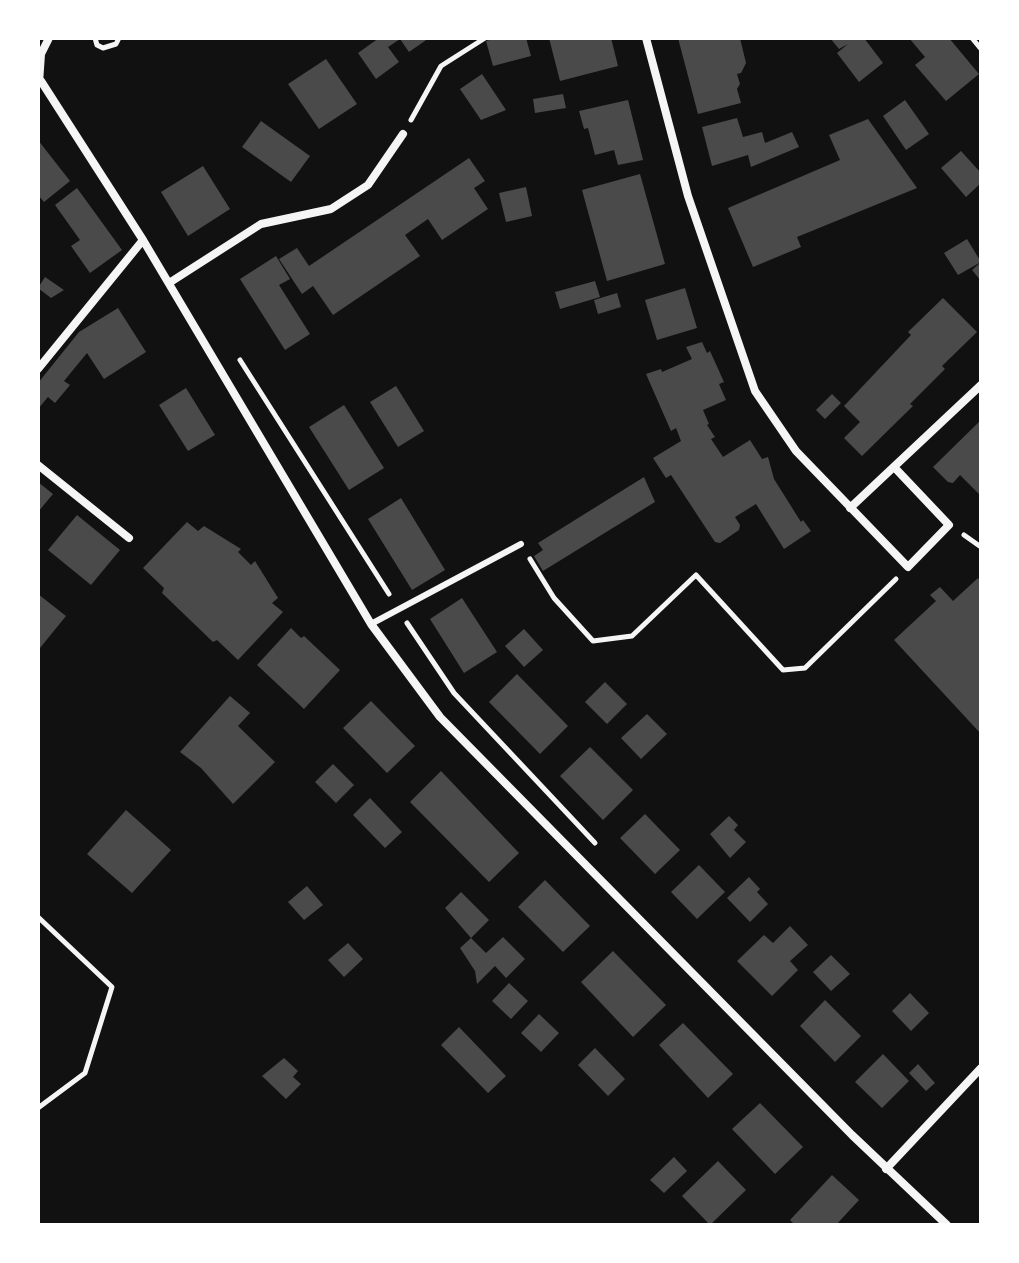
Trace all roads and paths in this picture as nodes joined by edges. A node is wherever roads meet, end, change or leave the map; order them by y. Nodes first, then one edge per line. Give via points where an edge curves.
1 (49, 38) edge
2 (95, 38) edge
3 (119, 38) edge
4 (485, 38) edge
5 (646, 38) edge
6 (972, 38) edge
7 (981, 49) edge
8 (39, 82) edge
9 (403, 134) joint
10 (143, 240) junction
11 (169, 283) junction
12 (236, 353) dead end
13 (38, 369) edge
14 (981, 385) edge
15 (38, 465) edge
16 (895, 468) junction
17 (850, 508) junction
18 (129, 538) dead end
19 (521, 544) joint
20 (908, 567) junction
21 (398, 609) junction
22 (371, 624) junction
23 (596, 844) dead end
24 (38, 917) edge
25 (981, 1068) edge
26 (38, 1108) edge
27 (886, 1169) junction
28 (947, 1225) edge

1 - 8 street via 41,54
2 - 3 path via 103,48
4 - 9 path via 441,66
5 - 17 street via 688,196 755,391 796,451
6 - 7 path
8 - 10 street
9 - 11 street via 368,185 331,209 261,224
10 - 11 street
10 - 13 street
11 - 22 street
12 - 21 path
14 - 16 street
15 - 18 street
16 - 17 street
16 - 20 street via 949,525
17 - 20 street
19 - 20 path via 554,598 593,641 632,636 696,575 783,670 805,668
19 - 21 lane
21 - 22 lane
21 - 23 path via 454,693
22 - 27 street via 440,717
24 - 26 path via 112,987 85,1073
25 - 27 street
27 - 28 street

